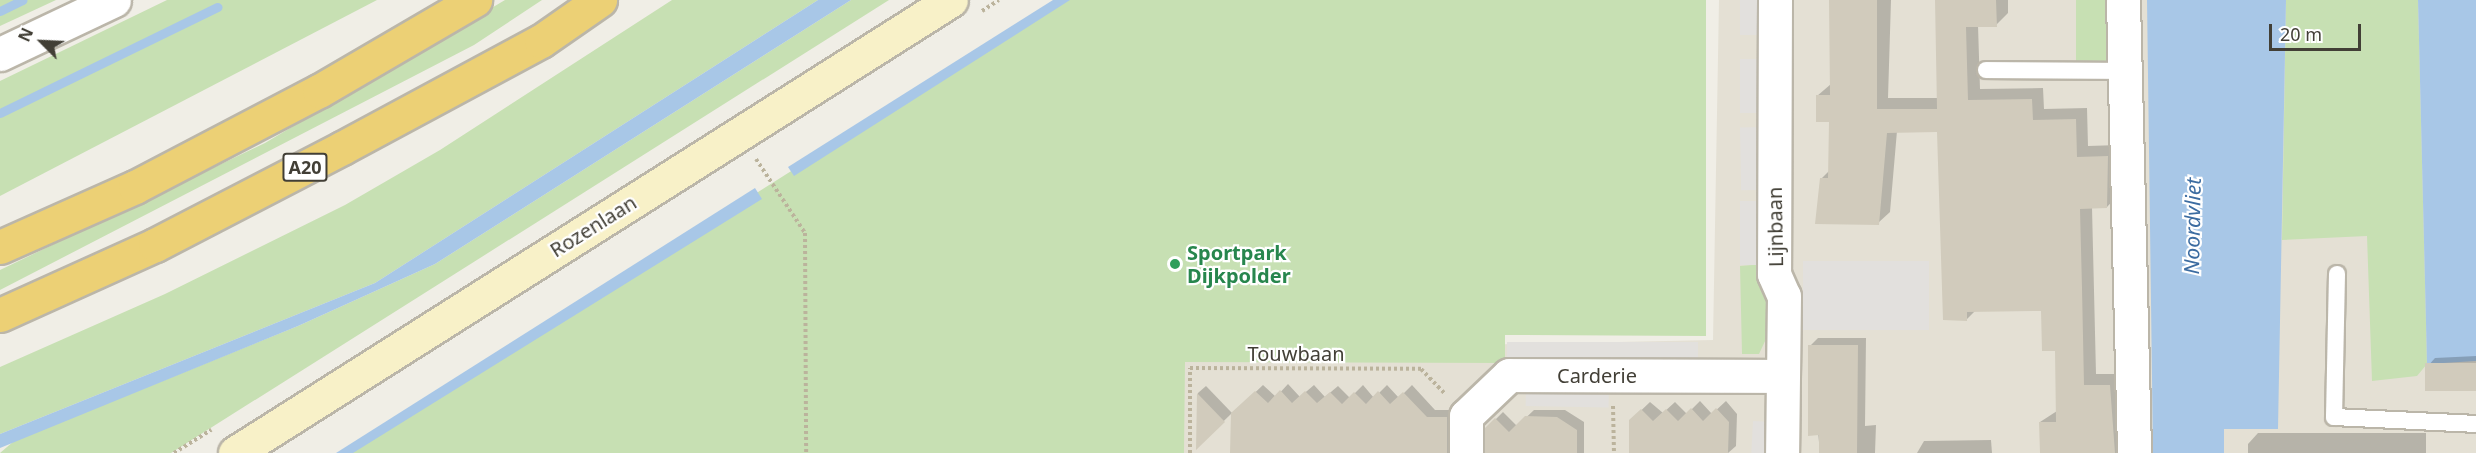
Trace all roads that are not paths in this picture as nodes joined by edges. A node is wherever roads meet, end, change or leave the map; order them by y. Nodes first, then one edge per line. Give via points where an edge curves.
1 (114, 0) edge
2 (475, 0) edge
3 (600, 0) edge
4 (951, 0) edge
5 (1774, 0) edge
6 (2123, 0) edge
7 (0, 54) edge
8 (1986, 70) dead end
9 (2125, 71) junction
10 (0, 246) edge
11 (2337, 274) dead end
12 (0, 315) edge
13 (1782, 376) junction
14 (2476, 424) edge
15 (235, 453) edge
16 (1466, 453) edge
17 (1782, 453) edge
18 (2134, 453) edge

1 - 7 street
2 - 10 highway via 268,118 135,187
3 - 12 highway, A20 via 541,41 342,148 155,245
4 - 15 street, Rozenlaan
5 - 13 street, Lijnbaan via 1774,274 1784,296
6 - 9 street
8 - 9 lane
9 - 18 street
11 - 14 lane via 2334,417
13 - 16 street, Carderie via 1509,375 1466,416
13 - 17 street, Lijnbaan

